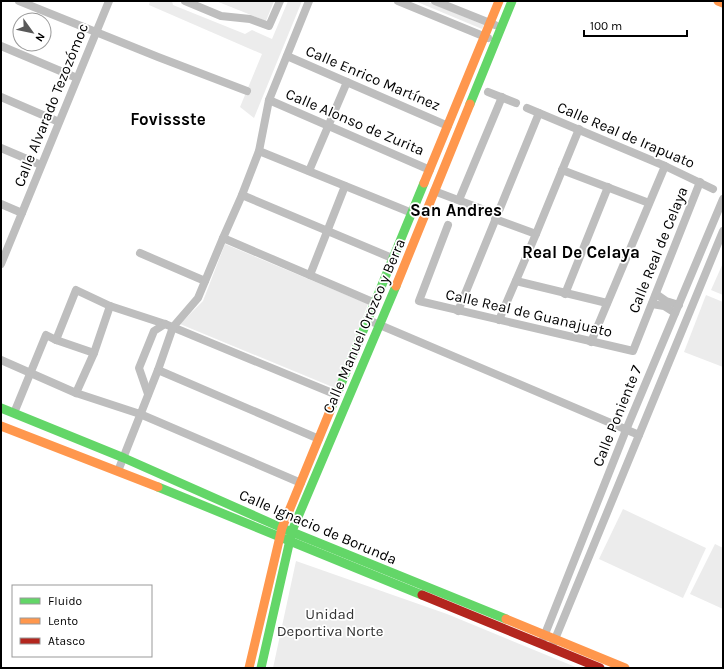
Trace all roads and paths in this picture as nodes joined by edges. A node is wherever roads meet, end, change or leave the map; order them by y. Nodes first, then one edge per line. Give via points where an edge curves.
1 (19, 1) edge
2 (109, 1) edge
3 (185, 1) edge
4 (280, 1) edge
5 (309, 1) edge
6 (398, 1) edge
7 (435, 1) edge
8 (499, 1) edge
9 (512, 1) edge
10 (718, 1) edge
11 (723, 3) edge
12 (489, 24) junction
13 (501, 28) junction
14 (96, 33) junction
15 (484, 36) junction
16 (495, 41) junction
17 (1, 46) edge
18 (287, 56) junction
19 (77, 78) junction
20 (347, 82) junction
21 (248, 91) dead end
22 (488, 92) dead end
23 (1, 97) edge
24 (502, 97) junction
25 (269, 100) junction
26 (516, 103) dead end
27 (527, 108) dead end
28 (539, 113) junction
29 (59, 122) junction
30 (328, 126) junction
31 (448, 126) junction
32 (579, 129) junction
33 (1, 148) edge
34 (259, 150) junction
35 (41, 165) junction
36 (664, 166) junction
37 (430, 170) junction
38 (562, 170) junction
39 (309, 171) junction
40 (700, 182) junction
41 (345, 186) junction
42 (608, 188) junction
43 (713, 189) dead end
44 (434, 191) junction
45 (242, 195) junction
46 (723, 199) edge
47 (459, 200) junction
48 (649, 203) junction
49 (1, 204) edge
50 (487, 211) dead end
51 (22, 213) junction
52 (412, 214) junction
53 (495, 219) junction
54 (448, 225) dead end
55 (723, 230) edge
56 (327, 231) junction
57 (536, 234) junction
58 (223, 238) junction
59 (140, 253) dead end
60 (392, 258) junction
61 (2, 260) edge
62 (310, 275) junction
63 (205, 281) junction
64 (516, 281) junction
65 (565, 294) junction
66 (656, 294) junction
67 (375, 303) junction
68 (607, 303) junction
69 (652, 304) junction
70 (679, 305) junction
71 (110, 306) junction
72 (458, 310) junction
73 (675, 313) junction
74 (368, 320) junction
75 (499, 320) junction
76 (165, 324) junction
77 (380, 325) junction
78 (173, 327) junction
79 (56, 340) junction
80 (591, 342) junction
81 (633, 351) joint
82 (94, 353) junction
83 (1, 360) edge
84 (158, 370) junction
85 (30, 373) junction
86 (76, 393) junction
87 (148, 394) junction
88 (337, 394) junction
89 (1, 408) edge
90 (14, 413) junction
91 (140, 414) junction
92 (1, 426) edge
93 (626, 430) junction
94 (639, 435) junction
95 (319, 439) junction
96 (124, 458) junction
97 (118, 471) junction
98 (300, 483) junction
99 (280, 532) junction
100 (291, 536) junction
101 (544, 635) junction
102 (555, 639) junction
103 (541, 644) junction
104 (552, 648) junction
105 (249, 668) edge
106 (261, 668) edge
107 (600, 668) edge
108 (625, 668) edge

1 - 14 street
2 - 14 street, Calle Alvarado Tezozómoc
3 - 4 street via 221,16 250,19 269,26
5 - 18 street
6 - 15 street
7 - 12 street
8 - 12 street, Calle Manuel Orozco y Berra
9 - 13 street, Calle Manuel Orozco y Berra
10 - 11 street
12 - 13 street
12 - 15 street, Calle Manuel Orozco y Berra
13 - 16 street, Calle Manuel Orozco y Berra
14 - 19 street, Calle Alvarado Tezozómoc
14 - 21 street
15 - 16 street
15 - 31 street, Calle Manuel Orozco y Berra
16 - 44 street, Calle Manuel Orozco y Berra
17 - 19 street
18 - 20 street, Calle Enrico Martínez
18 - 25 street
19 - 29 street, Calle Alvarado Tezozómoc
20 - 30 street
20 - 31 street, Calle Enrico Martínez
22 - 24 street
23 - 29 street
24 - 26 street
24 - 47 street
25 - 30 street, Calle Alonso de Zurita
25 - 34 street
27 - 28 street, Calle Real de Irapuato
28 - 32 street, Calle Real de Irapuato
28 - 53 street
29 - 35 street, Calle Alvarado Tezozómoc
30 - 37 street, Calle Alonso de Zurita
30 - 39 street
31 - 37 street, Calle Manuel Orozco y Berra
32 - 36 street, Calle Real de Irapuato
32 - 38 street
33 - 35 street
34 - 39 street
34 - 45 street
35 - 51 street, Calle Alvarado Tezozómoc
36 - 40 street, Calle Real de Irapuato
36 - 48 street
37 - 52 street, Calle Manuel Orozco y Berra
38 - 42 street
38 - 57 street
39 - 41 street
40 - 43 street, Calle Real de Irapuato
40 - 66 street, Calle Real de Celaya
41 - 52 street
41 - 56 street
42 - 48 street
42 - 65 street
44 - 47 street
44 - 77 street, Calle Manuel Orozco y Berra
45 - 56 street
45 - 58 street
46 - 70 street, Calle Poniente 7
47 - 50 street
48 - 68 street
49 - 51 street
51 - 61 street, Calle Alvarado Tezozómoc
52 - 60 street, Calle Manuel Orozco y Berra
53 - 57 street
53 - 72 street
54 - 72 street, Calle Real de Guanajuato via 419,301
55 - 94 street, Calle Poniente 7
56 - 60 street
56 - 62 street
57 - 64 street
58 - 62 street
58 - 63 street
59 - 63 street
60 - 67 street, Calle Manuel Orozco y Berra
62 - 67 street
63 - 78 street via 198,298
64 - 65 street
64 - 75 street
65 - 68 street
66 - 69 street, Calle Real de Celaya
66 - 70 street via 666,301
67 - 74 street, Calle Manuel Orozco y Berra
68 - 80 street
69 - 73 street via 664,306
69 - 81 street, Calle Real de Celaya
70 - 73 street, Calle Poniente 7
71 - 76 street
71 - 79 street via 76,290
71 - 82 street
72 - 75 street, Calle Real de Guanajuato
73 - 93 street, Calle Poniente 7
74 - 77 street
74 - 88 street, Calle Manuel Orozco y Berra
75 - 80 street, Calle Real de Guanajuato
76 - 78 street
76 - 87 street via 154,331 139,368
77 - 93 street
77 - 100 street, Calle Manuel Orozco y Berra
78 - 84 street
78 - 88 street
79 - 82 street
79 - 85 street via 46,335
80 - 81 street, Calle Real de Guanajuato
82 - 86 street
83 - 85 street
84 - 87 street
84 - 95 street
85 - 86 street
85 - 90 street
86 - 91 street
87 - 91 street
88 - 95 street, Calle Manuel Orozco y Berra
89 - 90 street, Calle Ignacio de Borunda
90 - 96 street, Calle Ignacio de Borunda
91 - 96 street
91 - 98 street
92 - 97 street, Calle Ignacio de Borunda
93 - 94 street
93 - 101 street, Calle Poniente 7
94 - 102 street, Calle Poniente 7
95 - 98 street, Calle Manuel Orozco y Berra
96 - 97 street
96 - 99 street, Calle Ignacio de Borunda
97 - 99 street, Calle Ignacio de Borunda
98 - 99 street, Calle Manuel Orozco y Berra
99 - 100 street, Calle Ignacio de Borunda
99 - 105 street, Calle Manuel Orozco y Berra
100 - 101 street, Calle Ignacio de Borunda
100 - 103 street, Calle Ignacio de Borunda
100 - 106 street, Calle Manuel Orozco y Berra
101 - 102 street, Calle Ignacio de Borunda
101 - 103 street, Calle Poniente 7
102 - 104 street, Calle Poniente 7
102 - 108 street, Calle Ignacio de Borunda
103 - 104 street, Calle Ignacio de Borunda
104 - 107 street, Calle Ignacio de Borunda

